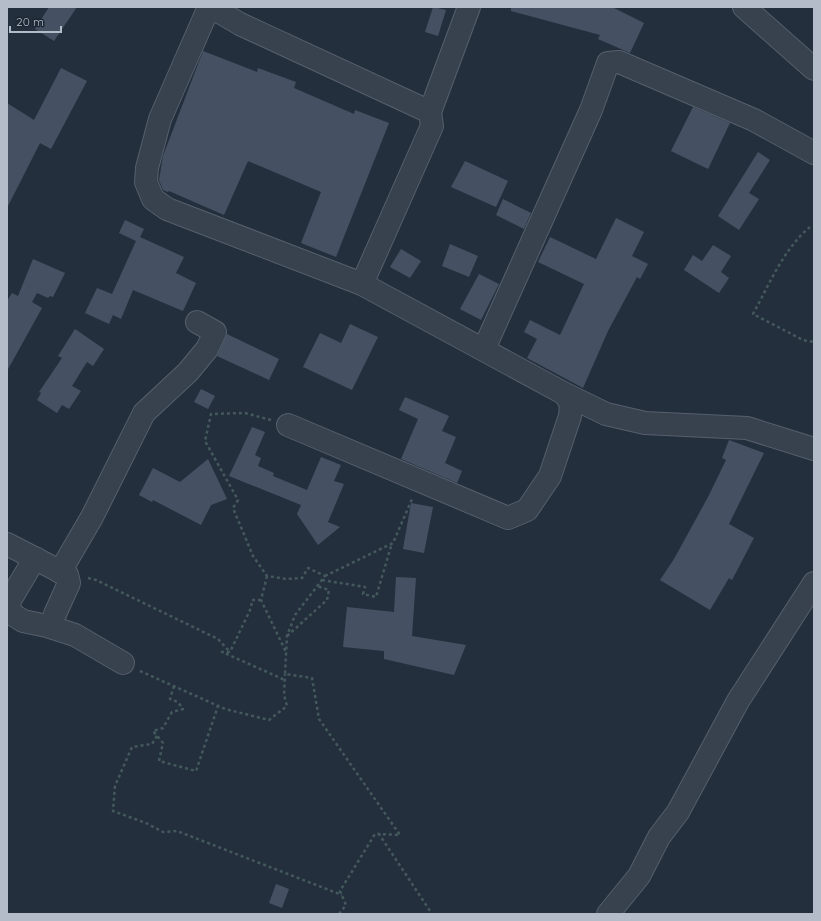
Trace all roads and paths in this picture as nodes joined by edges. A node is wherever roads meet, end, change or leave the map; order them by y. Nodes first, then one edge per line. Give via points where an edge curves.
1 (210, 7) edge
2 (469, 7) edge
3 (744, 7) edge
4 (243, 15) edge
5 (814, 69) edge
6 (430, 112) junction
7 (814, 153) edge
8 (810, 227) dead end
9 (362, 284) junction
10 (197, 322) dead end
11 (814, 342) edge
12 (484, 349) junction
13 (565, 394) junction
14 (288, 425) joint
15 (814, 449) edge
16 (420, 481) junction
17 (393, 543) junction
18 (7, 544) edge
19 (34, 558) junction
20 (64, 574) junction
21 (267, 576) junction
22 (325, 576) junction
23 (322, 580) junction
24 (814, 583) edge
25 (317, 586) junction
26 (260, 600) junction
27 (8, 602) edge
28 (55, 614) dead end
29 (287, 636) junction
30 (230, 652) junction
31 (286, 652) junction
32 (123, 663) joint
33 (285, 674) junction
34 (285, 680) junction
35 (174, 686) junction
36 (218, 706) junction
37 (157, 736) junction
38 (379, 834) junction
39 (342, 895) junction
40 (339, 914) edge
41 (432, 914) edge
42 (608, 914) edge

1 - 4 street
1 - 9 street via 160,119 147,168 146,182 153,200 167,209
2 - 6 street
3 - 5 street
4 - 6 street
6 - 9 street via 432,126
7 - 12 street via 754,120 692,92 619,62 608,63 591,110
8 - 11 path via 800,235 753,314 803,340
9 - 12 street
10 - 20 street via 215,332 207,349 188,372 144,413
12 - 13 street
13 - 15 street via 606,414 645,423 747,428
13 - 16 street via 570,404 570,416 550,476 527,510 508,518
14 - 16 street
14 - 21 path via 245,413 211,414 204,441 238,500 233,508 253,556
16 - 17 path
17 - 22 path
17 - 23 path via 376,597 363,594 365,587
18 - 19 street
19 - 20 street
19 - 27 street
20 - 28 street via 69,583
20 - 30 path via 96,580 218,640
21 - 22 path via 302,578 308,568
21 - 26 path
22 - 23 path
23 - 25 path
24 - 42 street via 738,701 678,812 659,837 639,876
25 - 29 path via 295,615
25 - 29 path via 329,590 327,600
26 - 30 path via 252,600 251,608
26 - 31 path
27 - 32 street via 9,612 23,621 75,635
29 - 31 path
30 - 34 path via 222,652
31 - 33 path
32 - 35 path
33 - 34 path
33 - 38 path via 312,678 319,719 400,834
34 - 36 path via 284,695 288,706 269,720
35 - 36 path
35 - 37 path via 170,698 178,702 182,709 172,712 163,728 153,731
36 - 37 path via 196,771 159,761 163,743
37 - 39 path via 152,744 132,747 115,786 113,811 163,832 177,831
38 - 39 path via 374,834 340,890
38 - 41 path
39 - 40 path via 346,905

